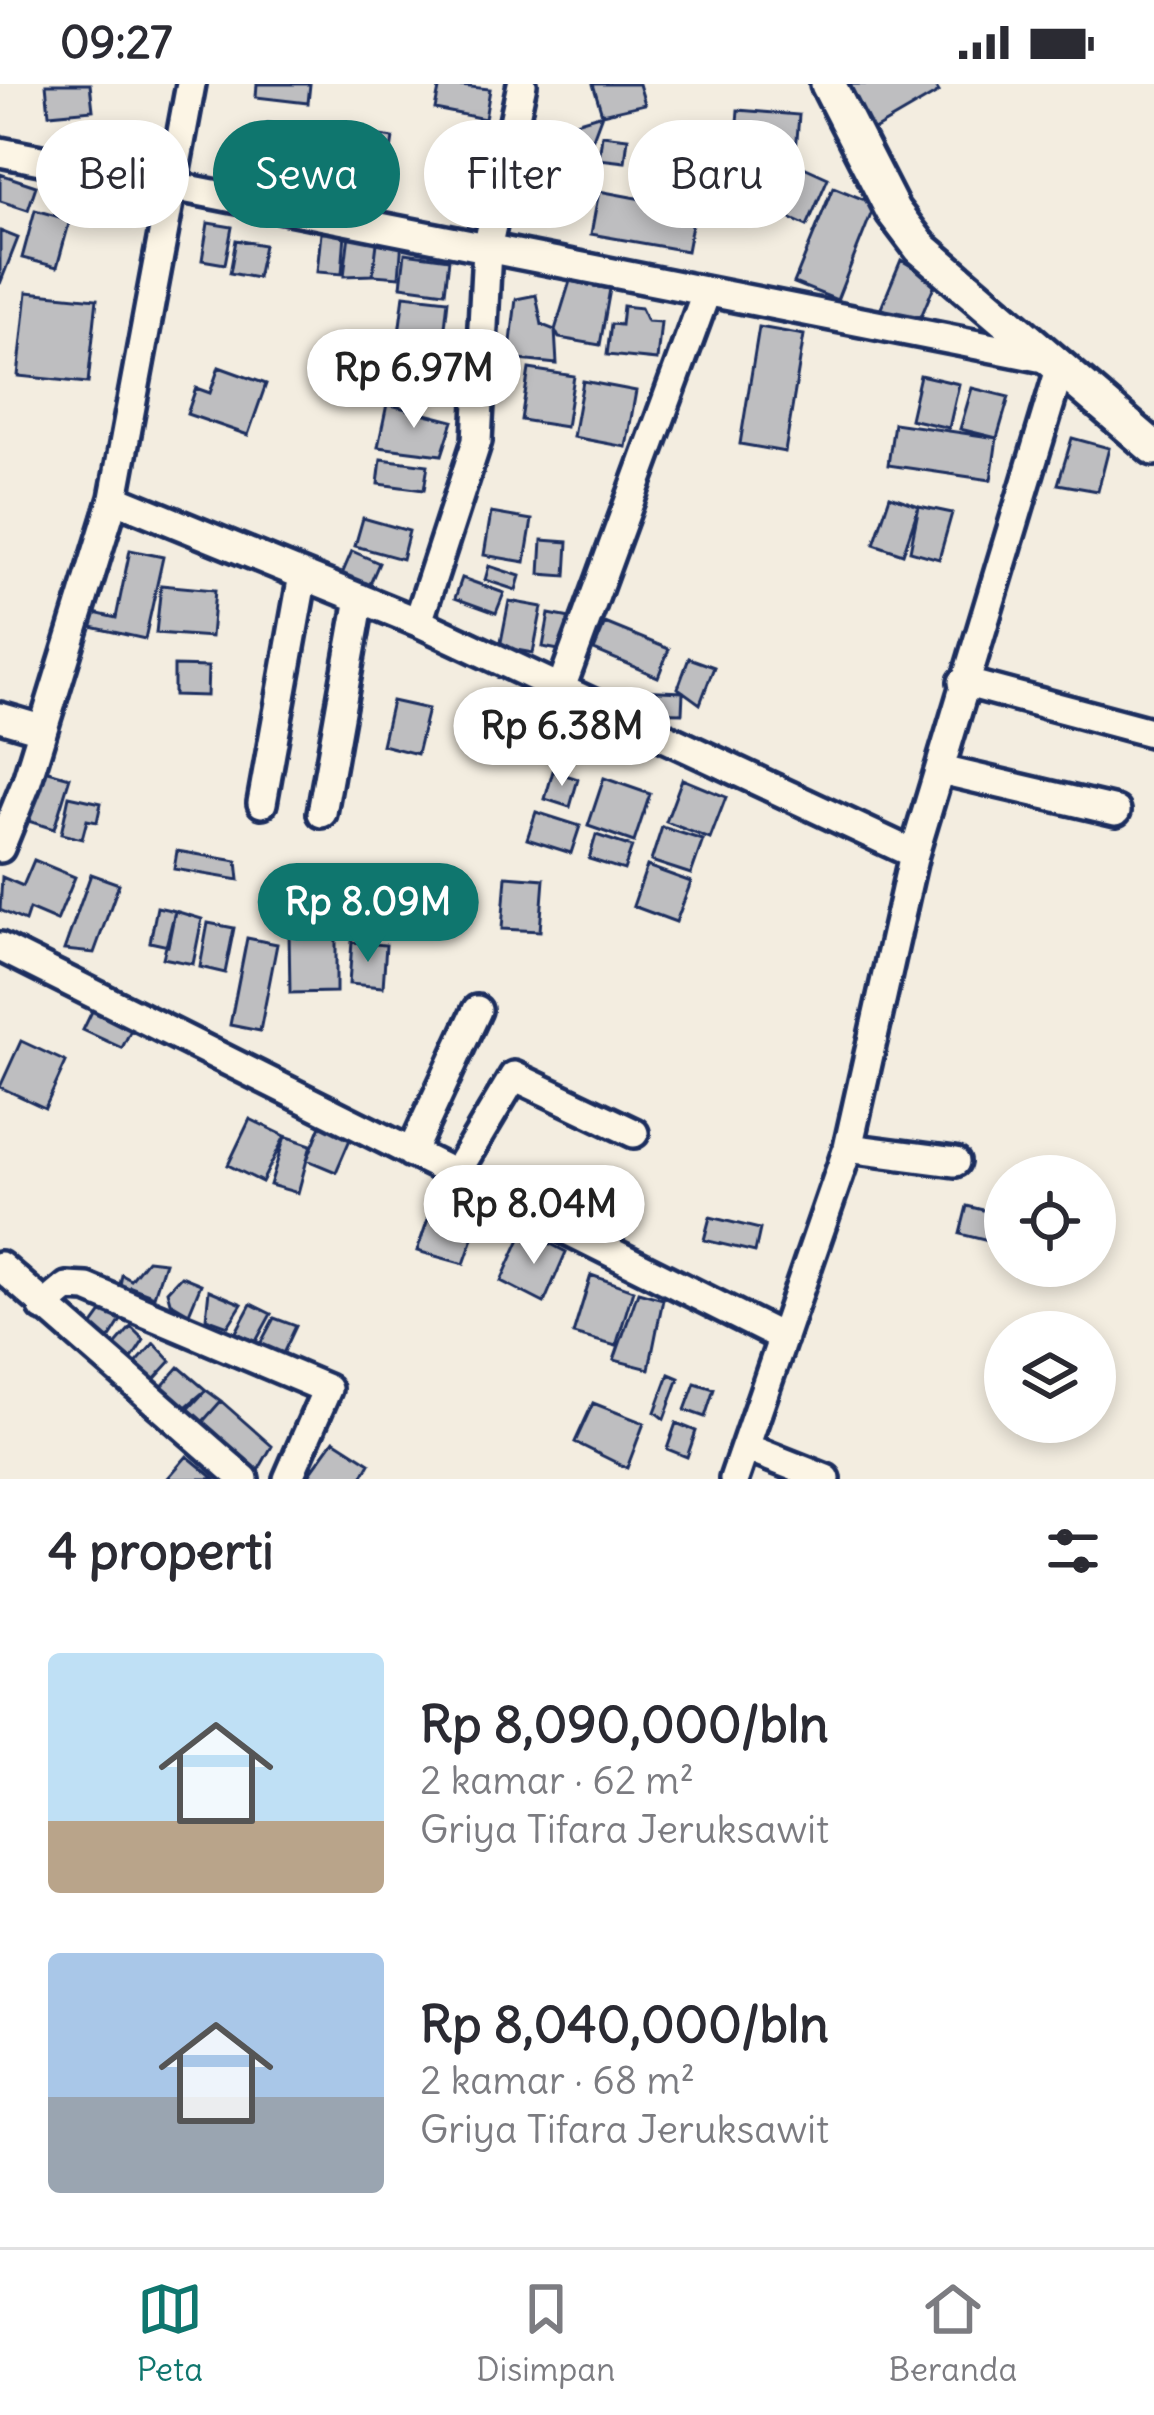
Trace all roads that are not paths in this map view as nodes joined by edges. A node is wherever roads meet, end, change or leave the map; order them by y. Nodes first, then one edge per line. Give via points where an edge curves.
1 (191, 84) edge
2 (522, 84) edge
3 (828, 84) edge
4 (184, 120) edge
5 (0, 152) edge
6 (36, 160) edge
7 (189, 192) edge
8 (164, 228) edge
9 (488, 249) junction
10 (706, 293) junction
11 (1057, 363) junction
12 (1154, 448) edge
13 (114, 498) junction
14 (303, 575) junction
15 (360, 598) junction
16 (418, 622) junction
17 (963, 682) junction
18 (561, 688) junction
19 (0, 717) edge
20 (41, 729) junction
21 (1154, 733) edge
22 (941, 770) junction
23 (262, 803) dead end
24 (1116, 811) dead end
25 (322, 813) dead end
26 (0, 848) edge
27 (914, 854) junction
28 (0, 947) edge
29 (477, 1010) dead end
30 (634, 1133) dead end
31 (848, 1148) junction
32 (411, 1153) junction
33 (956, 1162) dead end
34 (455, 1174) junction
35 (0, 1266) edge
36 (43, 1307) junction
37 (783, 1338) junction
38 (745, 1447) junction
39 (244, 1479) edge
40 (288, 1479) edge
41 (734, 1479) edge
42 (826, 1479) edge

1 - 4 street
2 - 9 street
3 - 11 main road via 893,211 921,248
5 - 6 street
7 - 9 street
8 - 13 street
9 - 10 street
9 - 16 street via 477,441
10 - 11 street
10 - 18 street
11 - 12 main road
11 - 17 street
13 - 14 street
13 - 20 street
14 - 15 street
14 - 23 street
15 - 16 street
15 - 25 street
16 - 18 street
17 - 21 street
17 - 22 street
18 - 27 street
19 - 20 street
20 - 26 street
22 - 24 street
22 - 27 street
27 - 31 street
28 - 32 street
29 - 32 street
30 - 34 street via 514,1076
31 - 33 street
31 - 37 street
32 - 34 street
34 - 37 street
35 - 36 street
36 - 39 street
36 - 40 street via 67,1287 87,1288 327,1389
37 - 38 street
38 - 41 street
38 - 42 street

